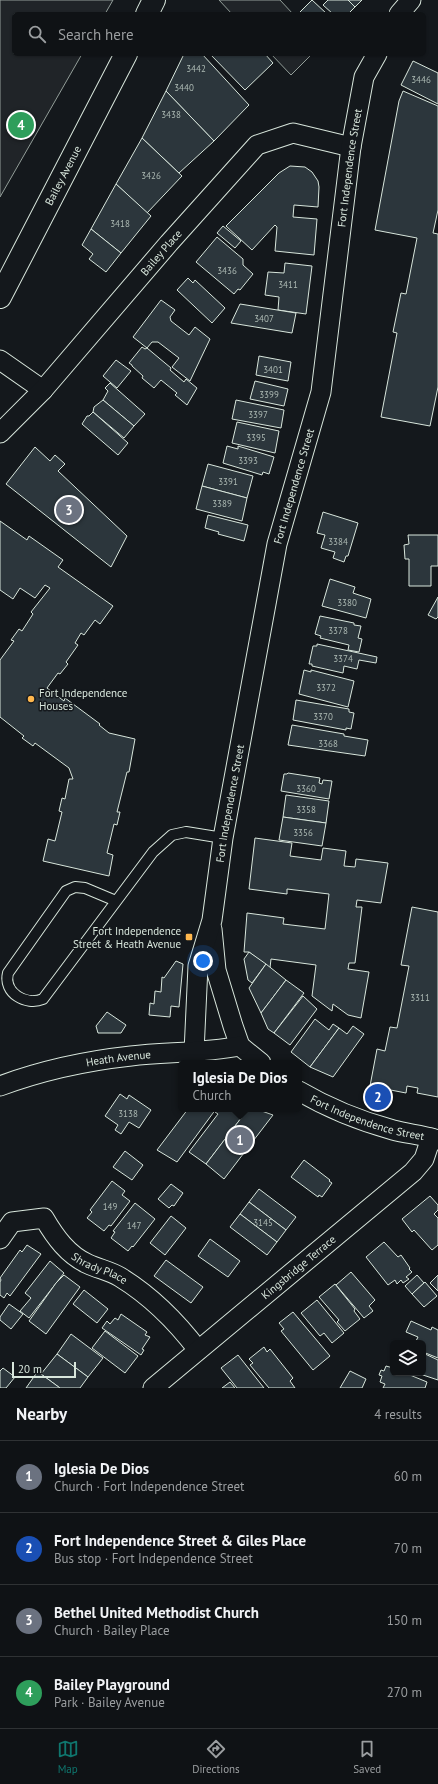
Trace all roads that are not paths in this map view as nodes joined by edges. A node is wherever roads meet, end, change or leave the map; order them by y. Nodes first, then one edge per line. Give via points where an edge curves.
1 (154, 0) edge
2 (411, 0) edge
3 (148, 12) edge
4 (401, 12) edge
5 (125, 56) edge
6 (376, 56) edge
7 (351, 147) junction
8 (0, 297) edge
9 (0, 360) edge
10 (43, 390) junction
11 (0, 433) edge
12 (223, 838) junction
13 (116, 901) junction
14 (212, 920) junction
15 (240, 1046) junction
16 (194, 1052) junction
17 (257, 1060) edge
18 (0, 1086) edge
19 (302, 1093) edge
20 (436, 1138) edge
21 (0, 1239) edge
22 (198, 1350) junction
23 (153, 1388) edge

1 - 3 main road
2 - 4 street
5 - 8 main road, Bailey Avenue
6 - 7 street, Fort Independence Street via 364,77
7 - 10 street, Bailey Place via 293,133 257,145
7 - 12 street, Fort Independence Street via 321,392 277,544
9 - 10 street
10 - 11 street, Bailey Place
12 - 13 lane via 186,832 172,835 152,852
12 - 14 street, Fort Independence Street
13 - 13 lane via 43,999 27,1002 9,989 6,981 8,973 66,891 75,886
14 - 15 street, Fort Independence Street via 216,970
14 - 16 street, Fort Independence Street via 198,966
15 - 16 street, Heath Avenue
15 - 17 street
16 - 18 street, Heath Avenue via 132,1056 81,1063 35,1073
19 - 20 street, Fort Independence Street via 365,1121 410,1134
20 - 22 street, Kingsbridge Terrace via 413,1172
21 - 22 street, Shrady Place via 12,1222 44,1218 54,1235 68,1250 86,1264 120,1277 150,1298 177,1324
22 - 23 street, Kingsbridge Terrace

